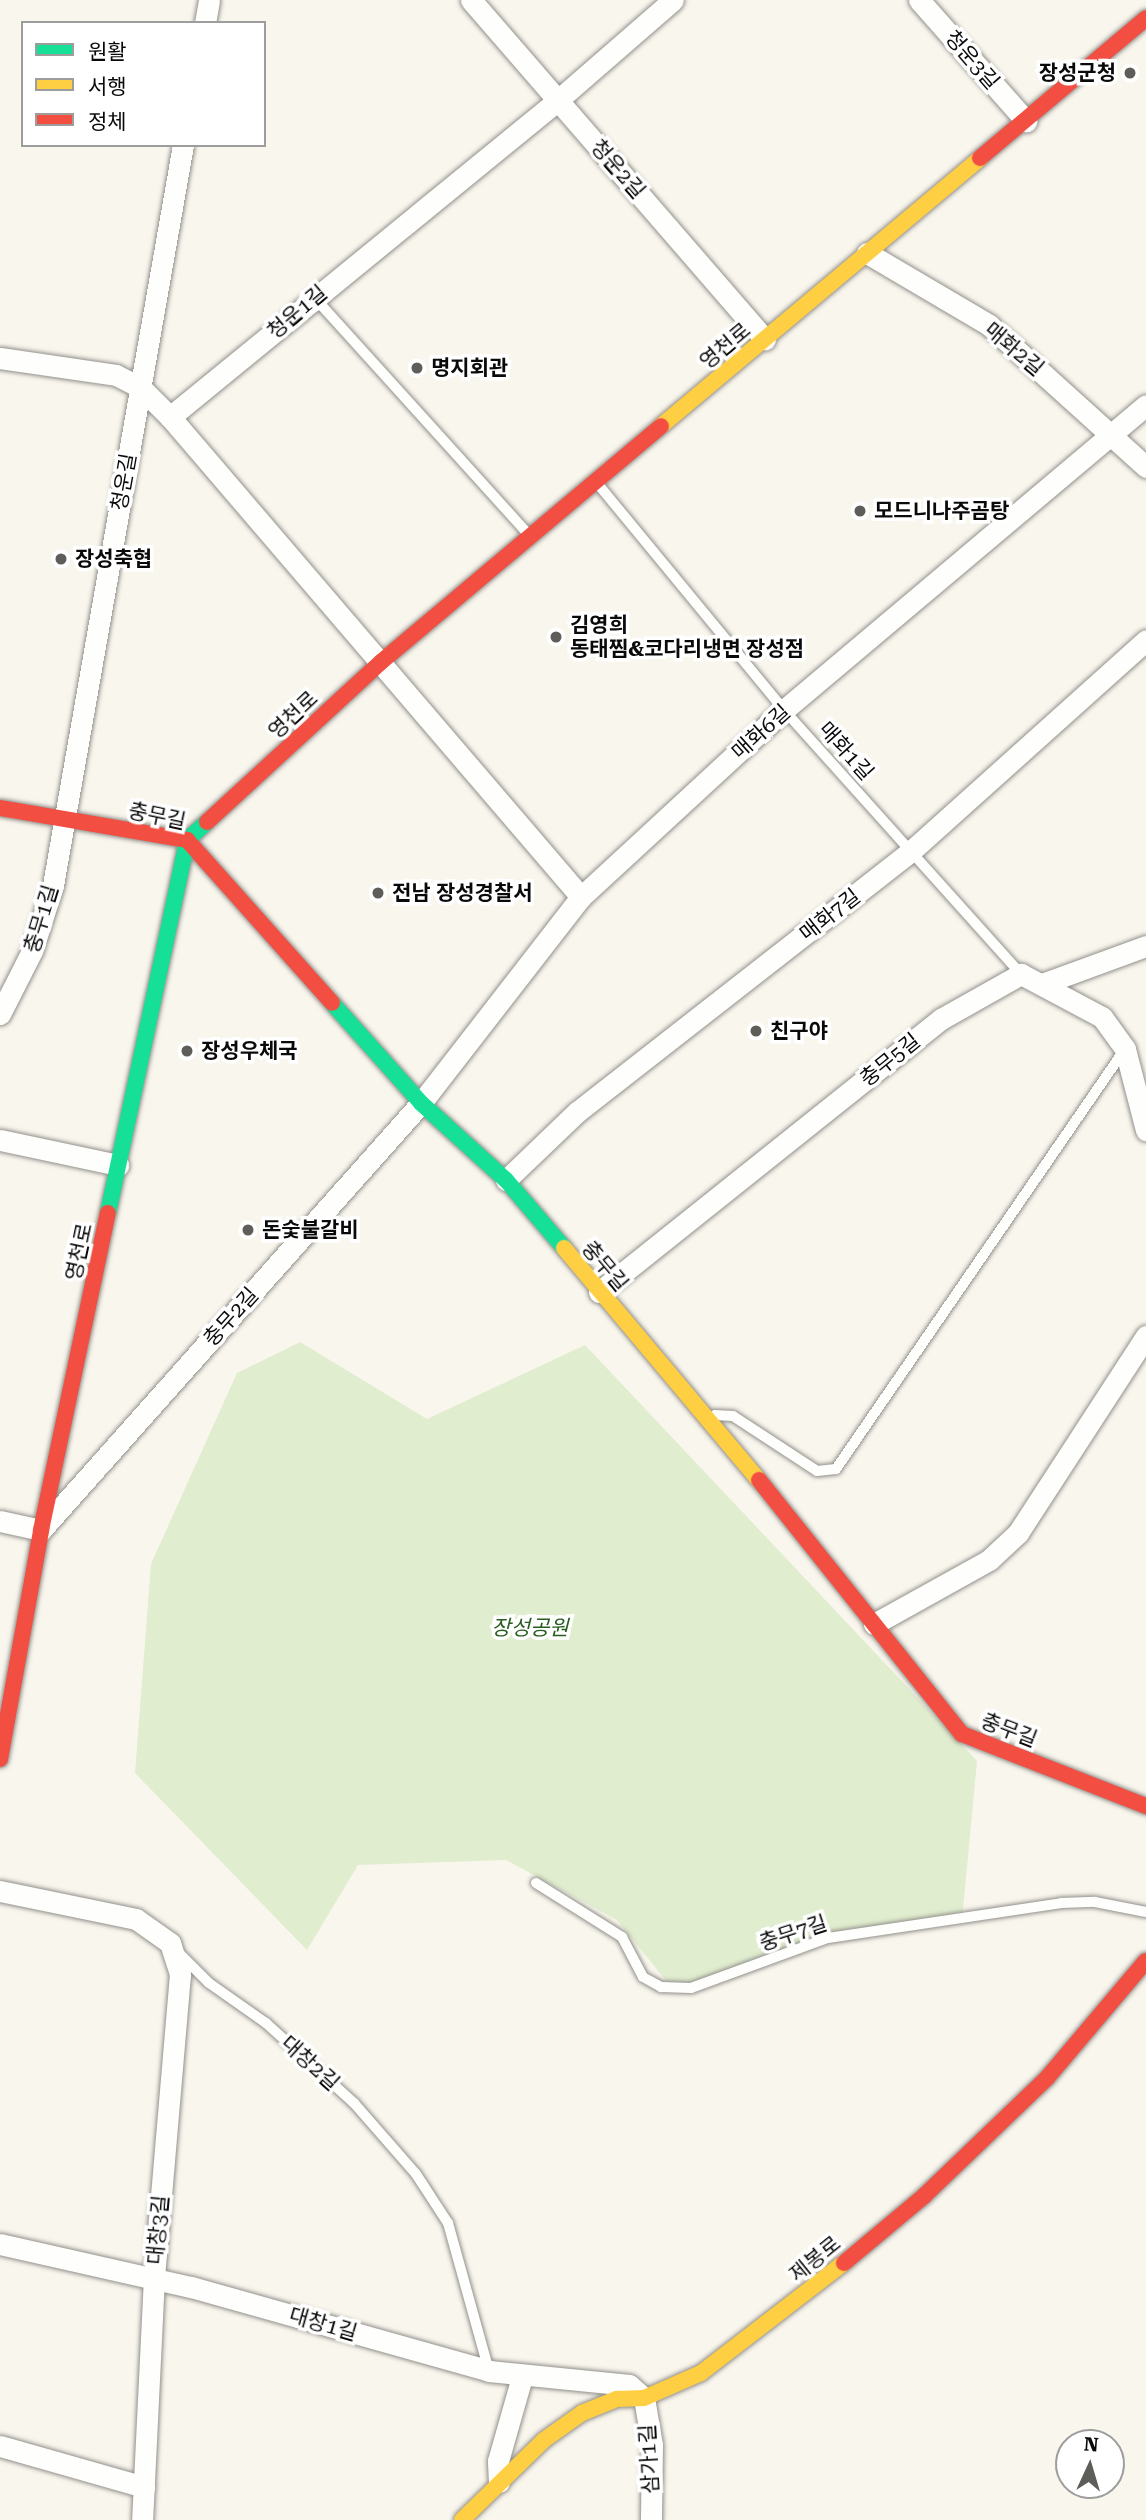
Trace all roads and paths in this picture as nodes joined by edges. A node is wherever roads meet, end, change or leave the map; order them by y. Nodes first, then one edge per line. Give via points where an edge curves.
1 (209, 0) edge
2 (471, 0) edge
3 (673, 0) edge
4 (919, 0) edge
5 (1146, 18) edge
6 (205, 21) edge
7 (558, 100) junction
8 (1026, 121) junction
9 (183, 147) edge
10 (867, 253) junction
11 (314, 297) junction
12 (765, 339) junction
13 (0, 358) edge
14 (141, 388) junction
15 (1146, 405) edge
16 (170, 417) junction
17 (1110, 435) junction
18 (1146, 467) edge
19 (597, 482) junction
20 (532, 538) junction
21 (1146, 640) edge
22 (381, 662) junction
23 (784, 710) junction
24 (0, 787) edge
25 (7, 810) edge
26 (65, 819) junction
27 (0, 821) edge
28 (187, 840) junction
29 (910, 852) junction
30 (581, 897) junction
31 (1146, 946) edge
32 (1021, 974) junction
33 (1042, 984) junction
34 (0, 1014) edge
35 (1125, 1049) junction
36 (421, 1103) junction
37 (1146, 1130) edge
38 (0, 1140) edge
39 (118, 1165) junction
40 (506, 1180) junction
41 (599, 1292) junction
42 (1146, 1336) edge
43 (707, 1415) junction
44 (0, 1521) edge
45 (41, 1530) junction
46 (874, 1624) junction
47 (0, 1759) edge
48 (1146, 1806) edge
49 (536, 1883) dead end
50 (0, 1891) edge
51 (1146, 1912) edge
52 (170, 1943) junction
53 (1146, 1961) edge
54 (0, 2244) edge
55 (153, 2277) junction
56 (489, 2371) junction
57 (522, 2377) junction
58 (644, 2398) junction
59 (0, 2446) edge
60 (499, 2482) junction
61 (144, 2487) junction
62 (142, 2520) edge
63 (462, 2520) edge
64 (651, 2520) edge

1 - 6 street
2 - 7 street, 청운2길
3 - 7 street, 청운1길
4 - 8 street, 청운3길
5 - 8 street, 영천로
7 - 11 street, 청운1길
7 - 12 street, 청운2길
8 - 10 street, 영천로
9 - 14 street, 청운길
10 - 12 street, 영천로
10 - 17 street, 매화2길 via 989,325
11 - 16 street, 청운1길
11 - 20 lane
12 - 19 street, 영천로
13 - 14 street via 116,375
14 - 16 street
14 - 26 street, 청운길
15 - 17 street, 매화6길
16 - 22 street
17 - 18 street, 매화2길
17 - 23 street, 매화6길
19 - 20 street, 영천로
19 - 23 lane, 매화1길
20 - 22 street, 영천로
21 - 29 street, 매화7길
22 - 28 street, 영천로
22 - 30 street
23 - 29 lane, 매화1길
23 - 30 street, 매화6길
24 - 25 street
25 - 26 street, 충무길
25 - 27 street
26 - 28 street, 충무길
26 - 34 street, 충무1길 via 42,924
28 - 36 street, 충무길
28 - 39 street, 영천로
29 - 32 lane, 매화1길
29 - 40 street, 매화7길 via 577,1112
30 - 36 street, 매화6길
31 - 33 street
32 - 33 street
32 - 41 street, 충무5길 via 941,1019
33 - 35 street via 1102,1017
35 - 37 street
35 - 43 lane via 836,1469 817,1471 733,1416
36 - 40 street, 충무길
36 - 45 street, 충무2길
38 - 39 street
39 - 45 street, 영천로
40 - 41 street, 충무길
41 - 43 street, 충무길
42 - 46 street via 1018,1533 989,1560
43 - 46 street, 충무길
44 - 45 street
45 - 47 street, 영천로
46 - 48 street, 충무길 via 962,1734
49 - 51 lane, 충무7길 via 622,1937 643,1976 661,1987 691,1989 828,1938 1061,1903 1095,1902
50 - 52 street, 대창2길 via 136,1919
52 - 55 street, 대창3길 via 180,1974
52 - 56 lane, 대창2길 via 209,1983 266,2023 354,2103 416,2174 448,2223
53 - 58 street, 제봉로 via 1047,2078 924,2196 817,2286 701,2373
54 - 55 street, 대창1길
55 - 56 street, 대창1길
55 - 61 street, 대창3길
56 - 57 street, 대창1길
57 - 58 street, 대창1길 via 629,2385
57 - 60 street via 498,2461
58 - 60 street, 제봉로 via 617,2399 582,2413 544,2440
58 - 64 street, 삼가1길 via 652,2445
59 - 61 street
60 - 63 street, 제봉로
61 - 62 street, 대창3길

